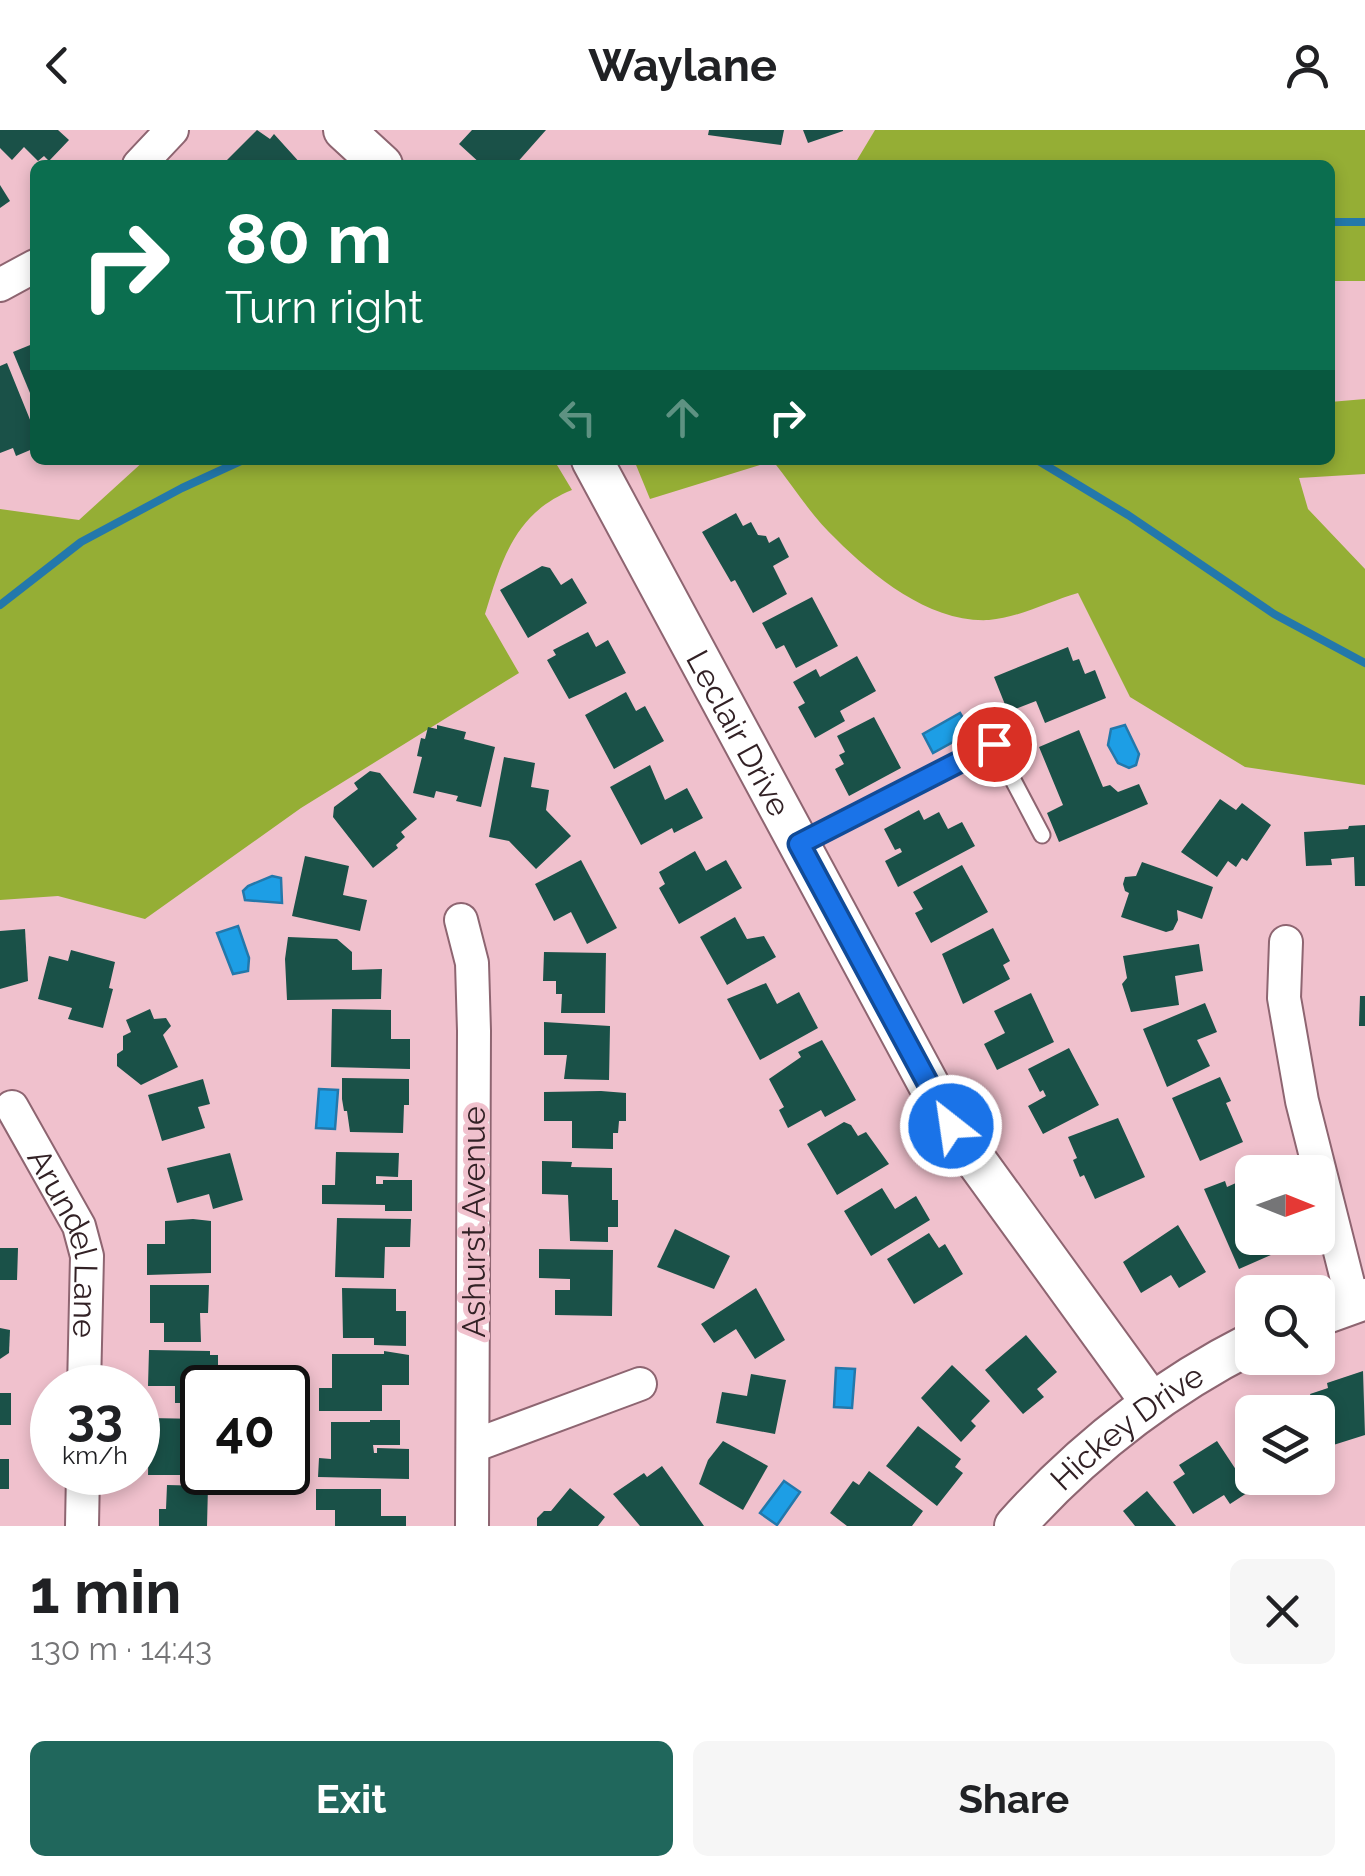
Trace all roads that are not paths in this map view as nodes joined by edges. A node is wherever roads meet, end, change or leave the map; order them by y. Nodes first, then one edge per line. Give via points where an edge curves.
1 (172, 130) edge
2 (344, 130) edge
3 (144, 160) edge
4 (377, 160) edge
5 (30, 269) edge
6 (0, 285) edge
7 (595, 465) edge
8 (1042, 835) dead end
9 (799, 844) junction
10 (461, 920) dead end
11 (1286, 942) dead end
12 (12, 1107) dead end
13 (1345, 1306) edge
14 (1235, 1353) edge
15 (84, 1365) edge
16 (640, 1384) dead end
17 (1151, 1402) junction
18 (474, 1446) junction
19 (83, 1495) edge
20 (82, 1526) edge
21 (472, 1526) edge
22 (1015, 1526) edge

1 - 3 street
2 - 4 street
5 - 6 street
7 - 9 street, Leclair Drive
8 - 9 lane via 994,744
9 - 17 street, Leclair Drive via 968,1153
10 - 18 street, Ashurst Avenue via 472,963 474,1030
11 - 13 street via 1284,998
12 - 15 street, Arundel Lane via 79,1226 86,1256
14 - 17 street, Hickey Drive
16 - 18 street
17 - 22 street, Hickey Drive via 1081,1458
18 - 21 street, Ashurst Avenue
19 - 20 street

